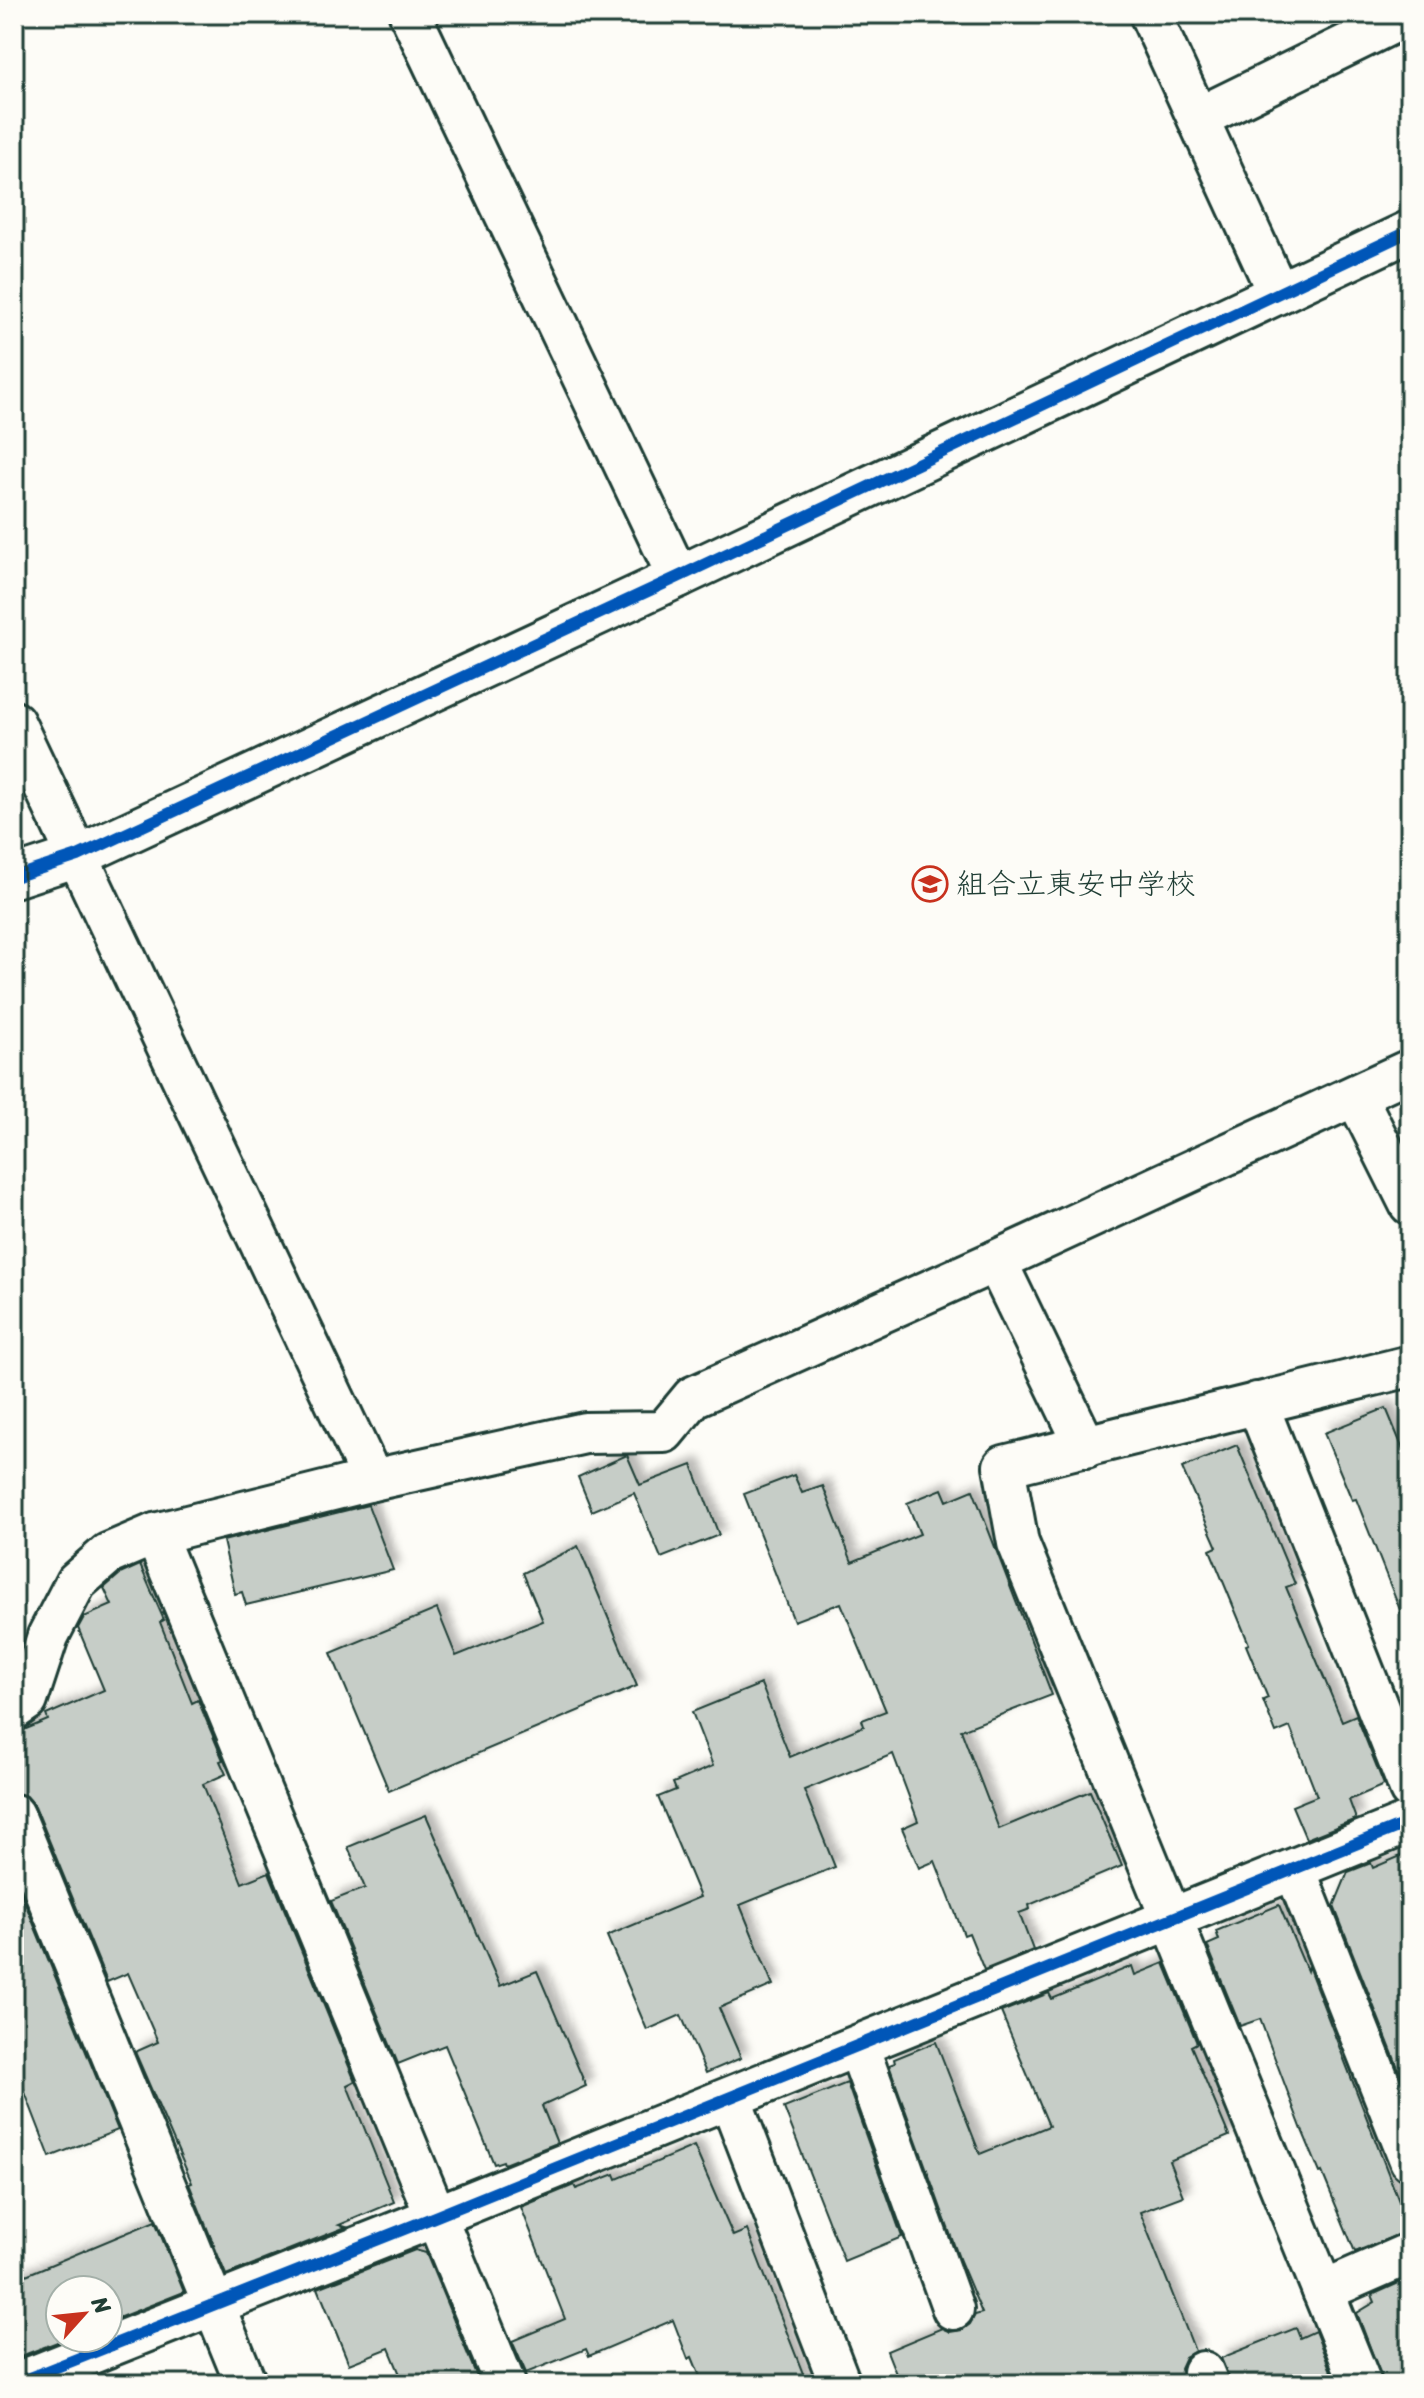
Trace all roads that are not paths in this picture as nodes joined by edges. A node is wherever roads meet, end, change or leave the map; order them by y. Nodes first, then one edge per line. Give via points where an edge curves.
1 (410, 14) edge
2 (1150, 14) edge
3 (1398, 20) dead end
4 (1198, 118) junction
5 (1410, 231) edge
6 (1278, 293) junction
7 (678, 577) junction
8 (14, 722) edge
9 (78, 856) junction
10 (14, 877) edge
11 (1410, 1070) edge
12 (1356, 1096) junction
13 (1410, 1204) edge
14 (996, 1261) junction
15 (1410, 1366) edge
16 (1257, 1403) junction
17 (1086, 1447) junction
18 (368, 1481) junction
19 (155, 1534) junction
20 (14, 1709) edge
21 (1410, 1789) edge
22 (14, 1815) edge
23 (1410, 1822) edge
24 (1295, 1870) junction
25 (1170, 1919) junction
26 (858, 2046) junction
27 (730, 2098) junction
28 (1410, 2160) edge
29 (437, 2216) junction
30 (1410, 2253) edge
31 (1323, 2291) junction
32 (214, 2306) junction
33 (953, 2309) dead end
34 (14, 2384) edge
35 (246, 2384) edge
36 (505, 2384) edge
37 (840, 2384) edge
38 (1361, 2384) edge

1 - 7 street
2 - 4 street
3 - 4 street
4 - 6 street
5 - 6 street
6 - 7 street
7 - 9 street
8 - 9 street
9 - 10 street
9 - 18 street via 364,1462
11 - 12 street
12 - 13 street
12 - 14 street
14 - 17 street
14 - 18 street via 693,1397 664,1432 585,1433
15 - 16 street
16 - 17 street
16 - 21 street
17 - 25 street via 1004,1466 1018,1543
18 - 19 street
19 - 20 street via 108,1554 76,1582 48,1636 27,1700
19 - 29 street
22 - 32 street
23 - 24 street
24 - 25 street
24 - 28 street
25 - 26 street
25 - 31 street
26 - 27 street
26 - 33 street
27 - 29 street
27 - 37 street
29 - 32 street
29 - 36 street
30 - 31 street
31 - 38 street
32 - 34 street
32 - 35 street

